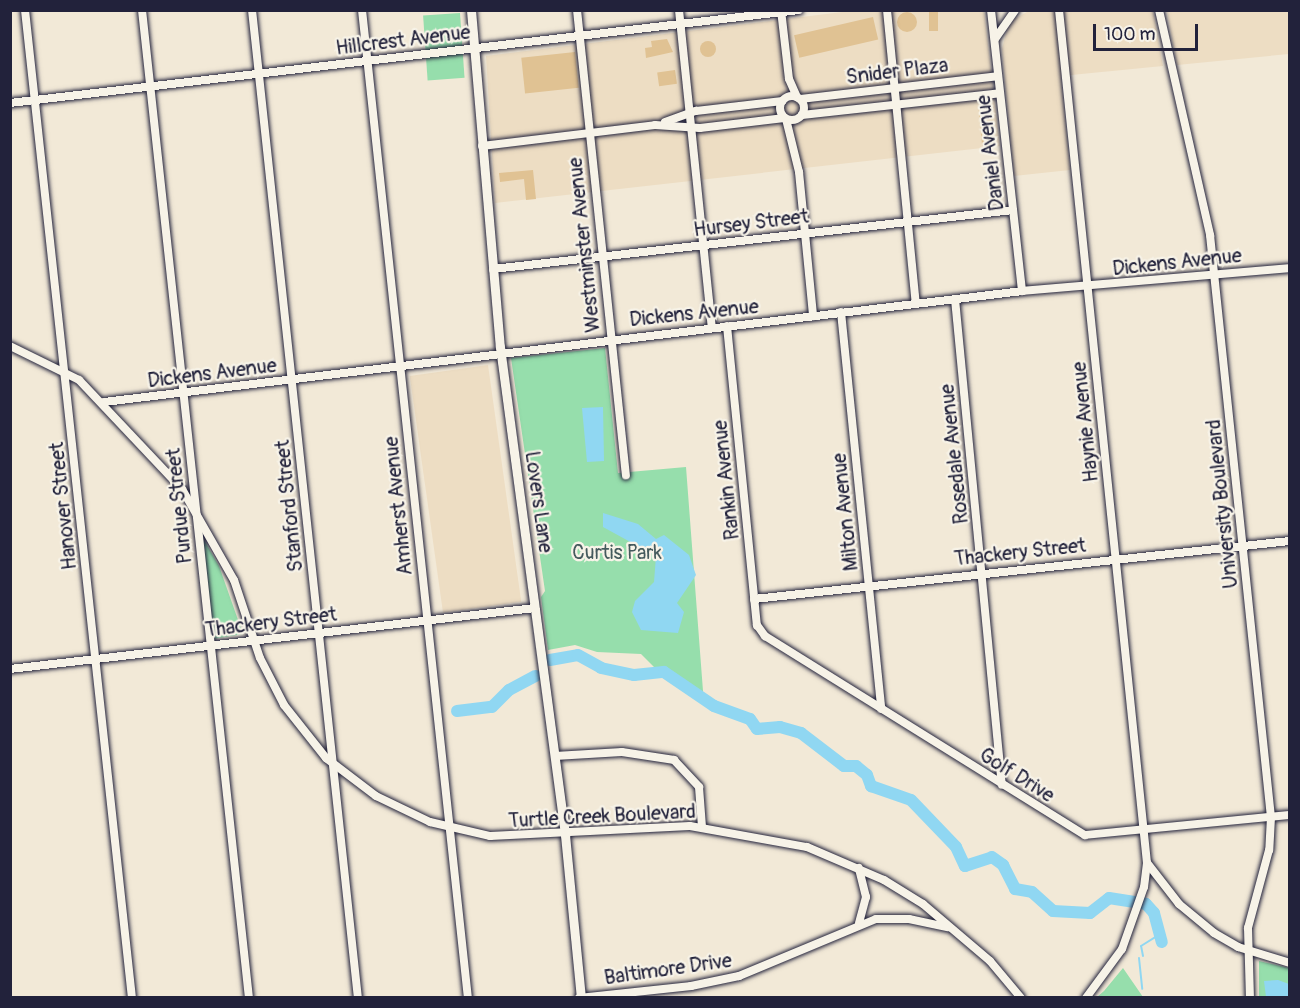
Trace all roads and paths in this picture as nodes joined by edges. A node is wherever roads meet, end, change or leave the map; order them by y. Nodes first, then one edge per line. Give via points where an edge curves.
1 (25, 10) edge
2 (142, 10) edge
3 (252, 10) edge
4 (362, 10) edge
5 (471, 10) edge
6 (576, 10) edge
7 (679, 10) edge
8 (799, 10) edge
9 (887, 10) edge
10 (991, 10) edge
11 (1015, 10) edge
12 (1059, 10) edge
13 (1159, 10) edge
14 (782, 11) edge
15 (680, 24) junction
16 (579, 36) junction
17 (994, 41) junction
18 (475, 48) junction
19 (367, 61) junction
20 (259, 74) junction
21 (998, 76) junction
22 (789, 79) junction
23 (150, 87) junction
24 (895, 87) junction
25 (1000, 93) junction
26 (798, 98) junction
27 (34, 100) junction
28 (783, 100) junction
29 (10, 103) edge
30 (896, 105) junction
31 (690, 115) junction
32 (800, 117) junction
33 (785, 118) junction
34 (655, 124) junction
35 (692, 124) junction
36 (588, 132) junction
37 (793, 139) junction
38 (482, 146) junction
39 (1013, 210) junction
40 (907, 222) junction
41 (805, 234) junction
42 (704, 245) junction
43 (602, 257) junction
44 (1290, 268) edge
45 (493, 270) junction
46 (1215, 275) junction
47 (1087, 288) junction
48 (1022, 291) junction
49 (955, 299) junction
50 (916, 304) junction
51 (841, 312) junction
52 (813, 316) junction
53 (727, 326) junction
54 (712, 327) junction
55 (611, 339) junction
56 (10, 346) edge
57 (501, 354) junction
58 (400, 368) junction
59 (65, 371) junction
60 (292, 380) junction
61 (184, 393) junction
62 (104, 402) junction
63 (626, 475) dead end
64 (197, 512) junction
65 (1290, 541) edge
66 (1242, 545) junction
67 (1115, 559) junction
68 (982, 572) junction
69 (869, 586) junction
70 (754, 599) junction
71 (535, 608) junction
72 (427, 620) junction
73 (759, 631) joint
74 (319, 633) junction
75 (255, 641) junction
76 (210, 646) junction
77 (97, 660) junction
78 (10, 669) edge
79 (881, 709) junction
80 (555, 756) junction
81 (333, 764) junction
82 (1002, 785) junction
83 (1290, 815) edge
84 (1271, 817) junction
85 (449, 827) junction
86 (702, 827) junction
87 (1142, 830) junction
88 (565, 835) junction
89 (1147, 863) junction
90 (859, 868) junction
91 (859, 923) junction
92 (953, 928) junction
93 (1246, 950) junction
94 (1290, 963) edge
95 (1015, 994) edge
96 (580, 997) edge
97 (132, 998) edge
98 (249, 998) edge
99 (358, 998) edge
100 (468, 998) edge
101 (1021, 998) edge
102 (1086, 998) edge
103 (1250, 998) edge

1 - 27 street, Hanover Street
2 - 23 street, Purdue Street
3 - 20 street, Stanford Street
4 - 19 street, Amherst Avenue
5 - 18 main road, Lovers Lane
6 - 16 street, Westminster Avenue
7 - 15 street
8 - 14 street, Hillcrest Avenue
9 - 24 street
10 - 17 street, Daniel Avenue
11 - 17 street
12 - 47 street, Haynie Avenue
13 - 46 street, University Boulevard
14 - 15 street, Hillcrest Avenue
14 - 22 street
15 - 16 street, Hillcrest Avenue
15 - 31 street
16 - 18 street, Hillcrest Avenue
16 - 36 street, Westminster Avenue
17 - 21 street, Daniel Avenue
18 - 19 street, Hillcrest Avenue
18 - 38 main road, Lovers Lane
19 - 20 street, Hillcrest Avenue
19 - 58 street, Amherst Avenue
20 - 23 street, Hillcrest Avenue
20 - 60 street, Stanford Street
21 - 24 street, Snider Plaza
21 - 25 street, Daniel Avenue
22 - 26 street
22 - 28 street
23 - 27 street, Hillcrest Avenue
23 - 61 street, Purdue Street
24 - 26 street, Snider Plaza
24 - 30 street
25 - 30 street, Snider Plaza
25 - 39 street, Daniel Avenue
26 - 28 street, Snider Plaza
26 - 32 street
27 - 29 street, Hillcrest Avenue
27 - 59 street, Hanover Street
28 - 31 street
28 - 33 street
30 - 32 street, Snider Plaza
30 - 40 street
31 - 34 street
31 - 35 street
32 - 33 street, Snider Plaza
32 - 37 street
33 - 35 street via 700,128
33 - 37 street
34 - 35 street
34 - 36 street
35 - 42 street
36 - 38 street
36 - 43 street, Westminster Avenue
37 - 41 street
38 - 45 main road, Lovers Lane
39 - 40 street, Hursey Street
39 - 48 street, Daniel Avenue
40 - 41 street, Hursey Street
40 - 50 street
41 - 42 street, Hursey Street
41 - 52 street
42 - 43 street, Hursey Street
42 - 54 street
43 - 45 street, Hursey Street
43 - 55 street, Westminster Avenue
44 - 46 street, Dickens Avenue
45 - 57 main road, Lovers Lane
46 - 47 street, Dickens Avenue
46 - 66 street, University Boulevard
47 - 48 street, Dickens Avenue
47 - 67 street, Haynie Avenue
48 - 49 street, Dickens Avenue
49 - 50 street, Dickens Avenue
49 - 68 street, Rosedale Avenue
50 - 51 street, Dickens Avenue
51 - 52 street, Dickens Avenue
51 - 69 street, Milton Avenue
52 - 53 street, Dickens Avenue
53 - 54 street, Dickens Avenue
53 - 70 street, Rankin Avenue
54 - 55 street, Dickens Avenue
55 - 57 street, Dickens Avenue
55 - 63 street, Westminster Avenue
56 - 59 street, Turtle Creek Boulevard
57 - 58 street, Dickens Avenue
57 - 71 main road, Lovers Lane
58 - 60 street, Dickens Avenue
58 - 72 street, Amherst Avenue
59 - 62 street, Turtle Creek Boulevard
59 - 77 street, Hanover Street
60 - 61 street, Dickens Avenue
60 - 74 street, Stanford Street
61 - 62 street, Dickens Avenue
61 - 64 street, Purdue Street
62 - 64 street, Turtle Creek Boulevard via 158,460
64 - 75 street, Turtle Creek Boulevard via 234,580
64 - 76 street, Purdue Street
65 - 66 street, Thackery Street
66 - 67 street, Thackery Street
66 - 84 street, University Boulevard
67 - 68 street, Thackery Street
67 - 87 street, Haynie Avenue
68 - 69 street, Thackery Street
68 - 82 street, Rosedale Avenue
69 - 70 street, Thackery Street
69 - 79 street, Milton Avenue
70 - 73 street, Rankin Avenue
71 - 72 street, Thackery Street
71 - 80 main road, Lovers Lane
72 - 74 street, Thackery Street
72 - 85 street, Amherst Avenue
73 - 79 street, Golf Drive
74 - 75 street, Thackery Street
74 - 81 street, Stanford Street
75 - 76 street, Thackery Street
75 - 81 street, Turtle Creek Boulevard via 279,697
76 - 77 street, Thackery Street
76 - 98 street, Purdue Street
77 - 78 street, Thackery Street
77 - 97 street, Hanover Street
79 - 82 street, Golf Drive
80 - 86 street via 622,752 675,760 699,787
80 - 88 main road, Lovers Lane
81 - 85 street, Turtle Creek Boulevard via 392,806
81 - 99 street, Stanford Street
82 - 87 street, Golf Drive via 1085,835
83 - 84 street, Golf Drive
84 - 87 street, Golf Drive
84 - 93 street, University Boulevard via 1269,850
85 - 88 street, Turtle Creek Boulevard via 505,838
85 - 100 street, Amherst Avenue
86 - 88 street, Turtle Creek Boulevard via 639,827
86 - 90 street, Turtle Creek Boulevard via 787,841
87 - 89 street, Haynie Avenue
88 - 96 main road, Lovers Lane
89 - 93 street via 1179,904
89 - 102 street via 1135,916 1112,967
90 - 91 street via 866,897
90 - 92 street, Turtle Creek Boulevard via 923,904
91 - 92 street, Baltimore Drive via 909,919
91 - 96 street, Baltimore Drive via 731,978
92 - 95 street, Turtle Creek Boulevard
93 - 94 street
93 - 103 street, University Boulevard
95 - 101 street, Turtle Creek Boulevard

